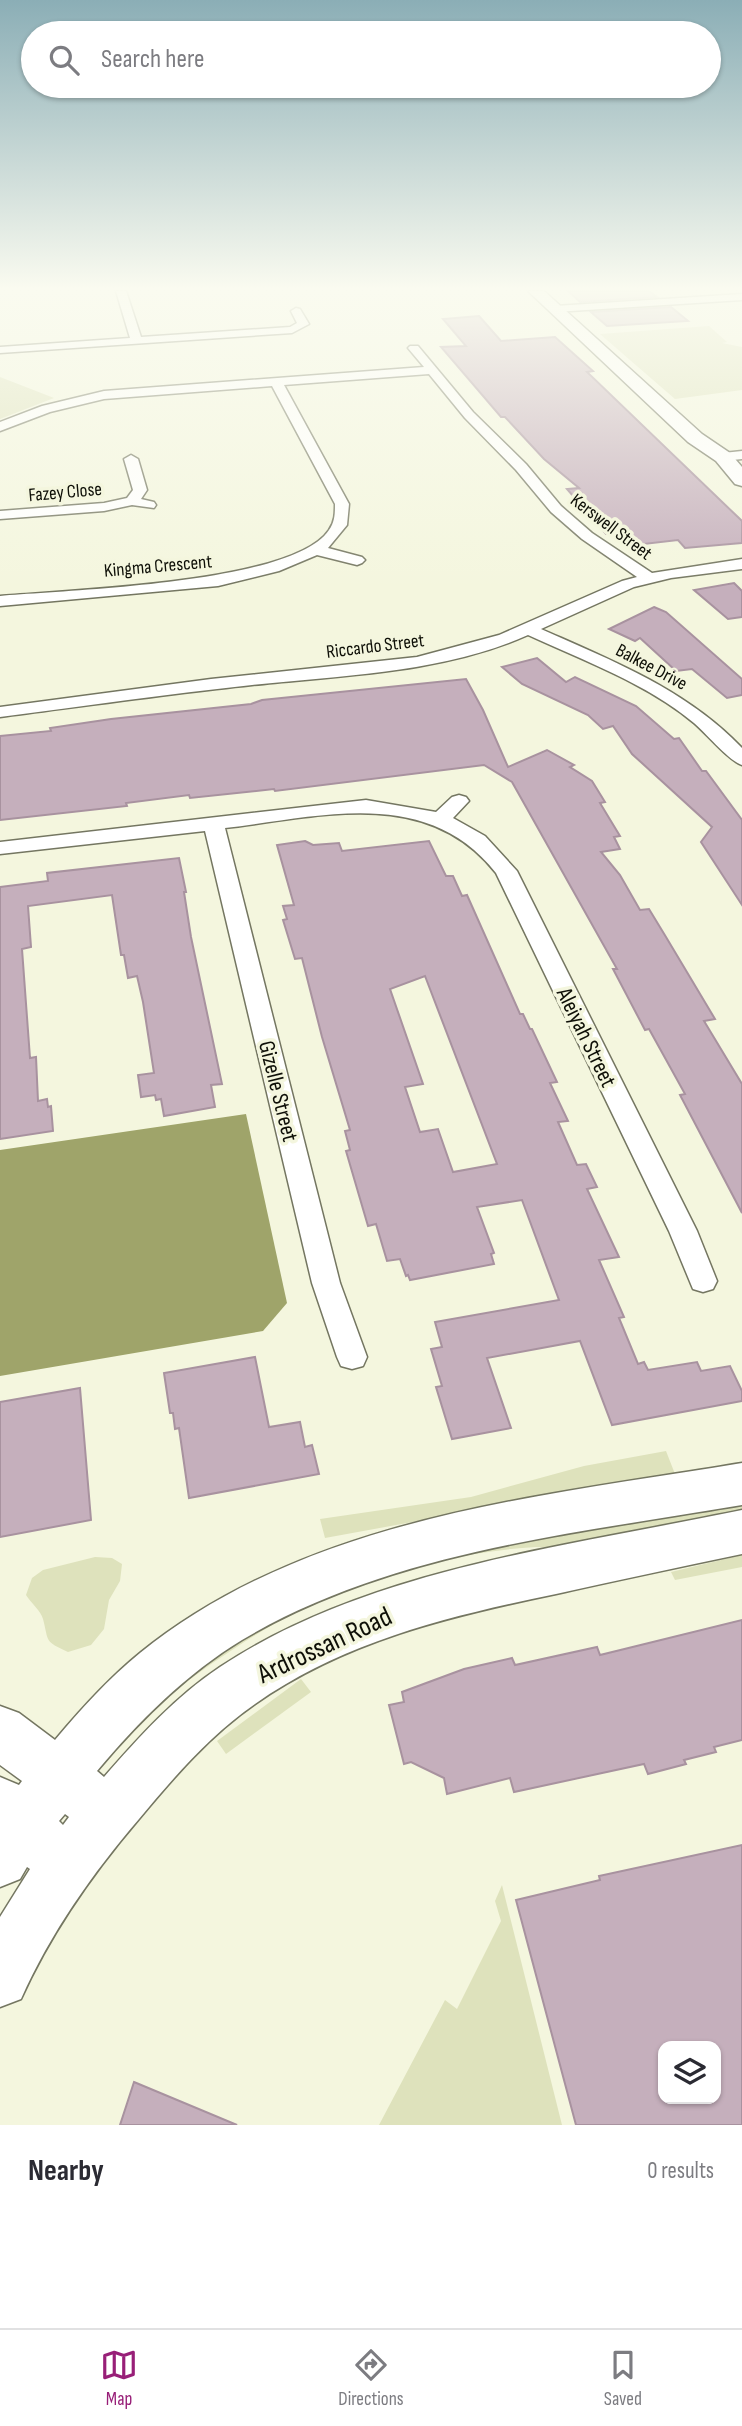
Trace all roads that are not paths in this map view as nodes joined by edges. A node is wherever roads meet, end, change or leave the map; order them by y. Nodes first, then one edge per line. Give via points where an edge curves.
1 (176, 390) edge
2 (280, 390) edge
3 (449, 390) edge
4 (643, 390) edge
5 (0, 427) edge
6 (742, 455) edge
7 (723, 457) junction
8 (131, 459) dead end
9 (742, 480) edge
10 (132, 501) junction
11 (149, 505) dead end
12 (0, 516) edge
13 (316, 550) junction
14 (357, 560) dead end
15 (742, 564) edge
16 (649, 578) junction
17 (0, 601) edge
18 (528, 629) junction
19 (0, 712) edge
20 (742, 759) edge
21 (458, 801) dead end
22 (440, 819) junction
23 (213, 822) junction
24 (0, 848) edge
25 (703, 1281) dead end
26 (352, 1357) dead end
27 (742, 1484) edge
28 (742, 1532) edge
29 (0, 1732) edge
30 (61, 1777) junction
31 (108, 1813) junction
32 (7, 1829) edge
33 (67, 1866) junction
34 (0, 1978) edge

1 - 5 street via 104,396 55,406
2 - 13 street, Kingma Crescent via 342,504 339,528
3 - 16 street, Kerswell Street via 556,509
4 - 7 street
6 - 7 street
7 - 9 street
8 - 10 street, Fazey Close via 140,491
10 - 11 street, Fazey Close
10 - 12 street, Fazey Close
13 - 14 street
13 - 17 street, Kingma Crescent via 274,568 218,581
15 - 16 street, Riccardo Street
16 - 18 street, Riccardo Street
18 - 19 street, Riccardo Street via 480,648 418,662
18 - 20 street, Balkee Drive via 661,692 715,729
21 - 22 street
22 - 23 street, Aleiyah Street via 366,806
22 - 25 street, Aleiyah Street via 475,837 506,872 683,1231
23 - 24 street, Aleiyah Street
23 - 26 street, Gizelle Street via 326,1283
27 - 30 street via 397,1548 328,1572 270,1597 212,1630 159,1670 112,1713
28 - 31 street, Ardrossan Road via 433,1598 327,1636 286,1655 201,1714 164,1747
29 - 30 street
30 - 31 street
30 - 32 street
31 - 33 street, Ardrossan Road
32 - 33 street
33 - 34 street, Ardrossan Road via 34,1914

